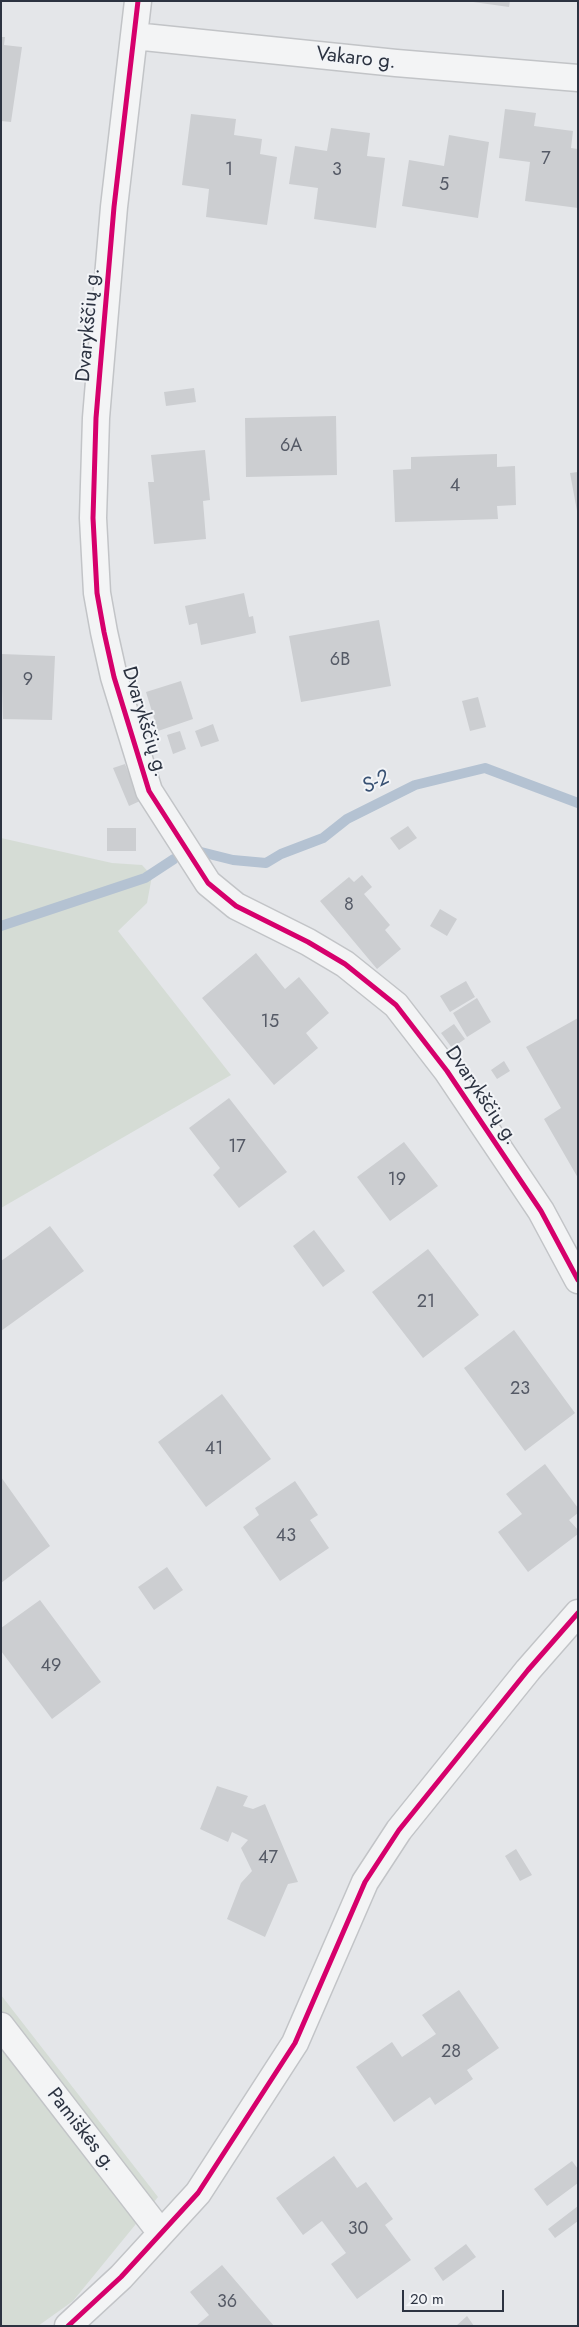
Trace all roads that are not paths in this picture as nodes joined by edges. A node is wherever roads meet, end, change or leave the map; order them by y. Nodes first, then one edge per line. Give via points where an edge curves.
1 (138, 1) edge
2 (134, 36) junction
3 (578, 78) edge
4 (578, 1280) edge
5 (578, 1613) edge
6 (1, 2026) edge
7 (161, 2233) junction
8 (68, 2326) edge

1 - 2 street, Dvarykščių g.
2 - 3 street, Vakaro g.
2 - 4 street, Dvarykščių g. via 114,207 100,370 93,518 97,593 104,632 114,677 150,791 208,883 236,906 345,964 396,1005 448,1071 541,1211
5 - 7 street via 399,1830 365,1882 295,2043 198,2193
6 - 7 street, Pamiškės g.
7 - 8 street via 121,2278

